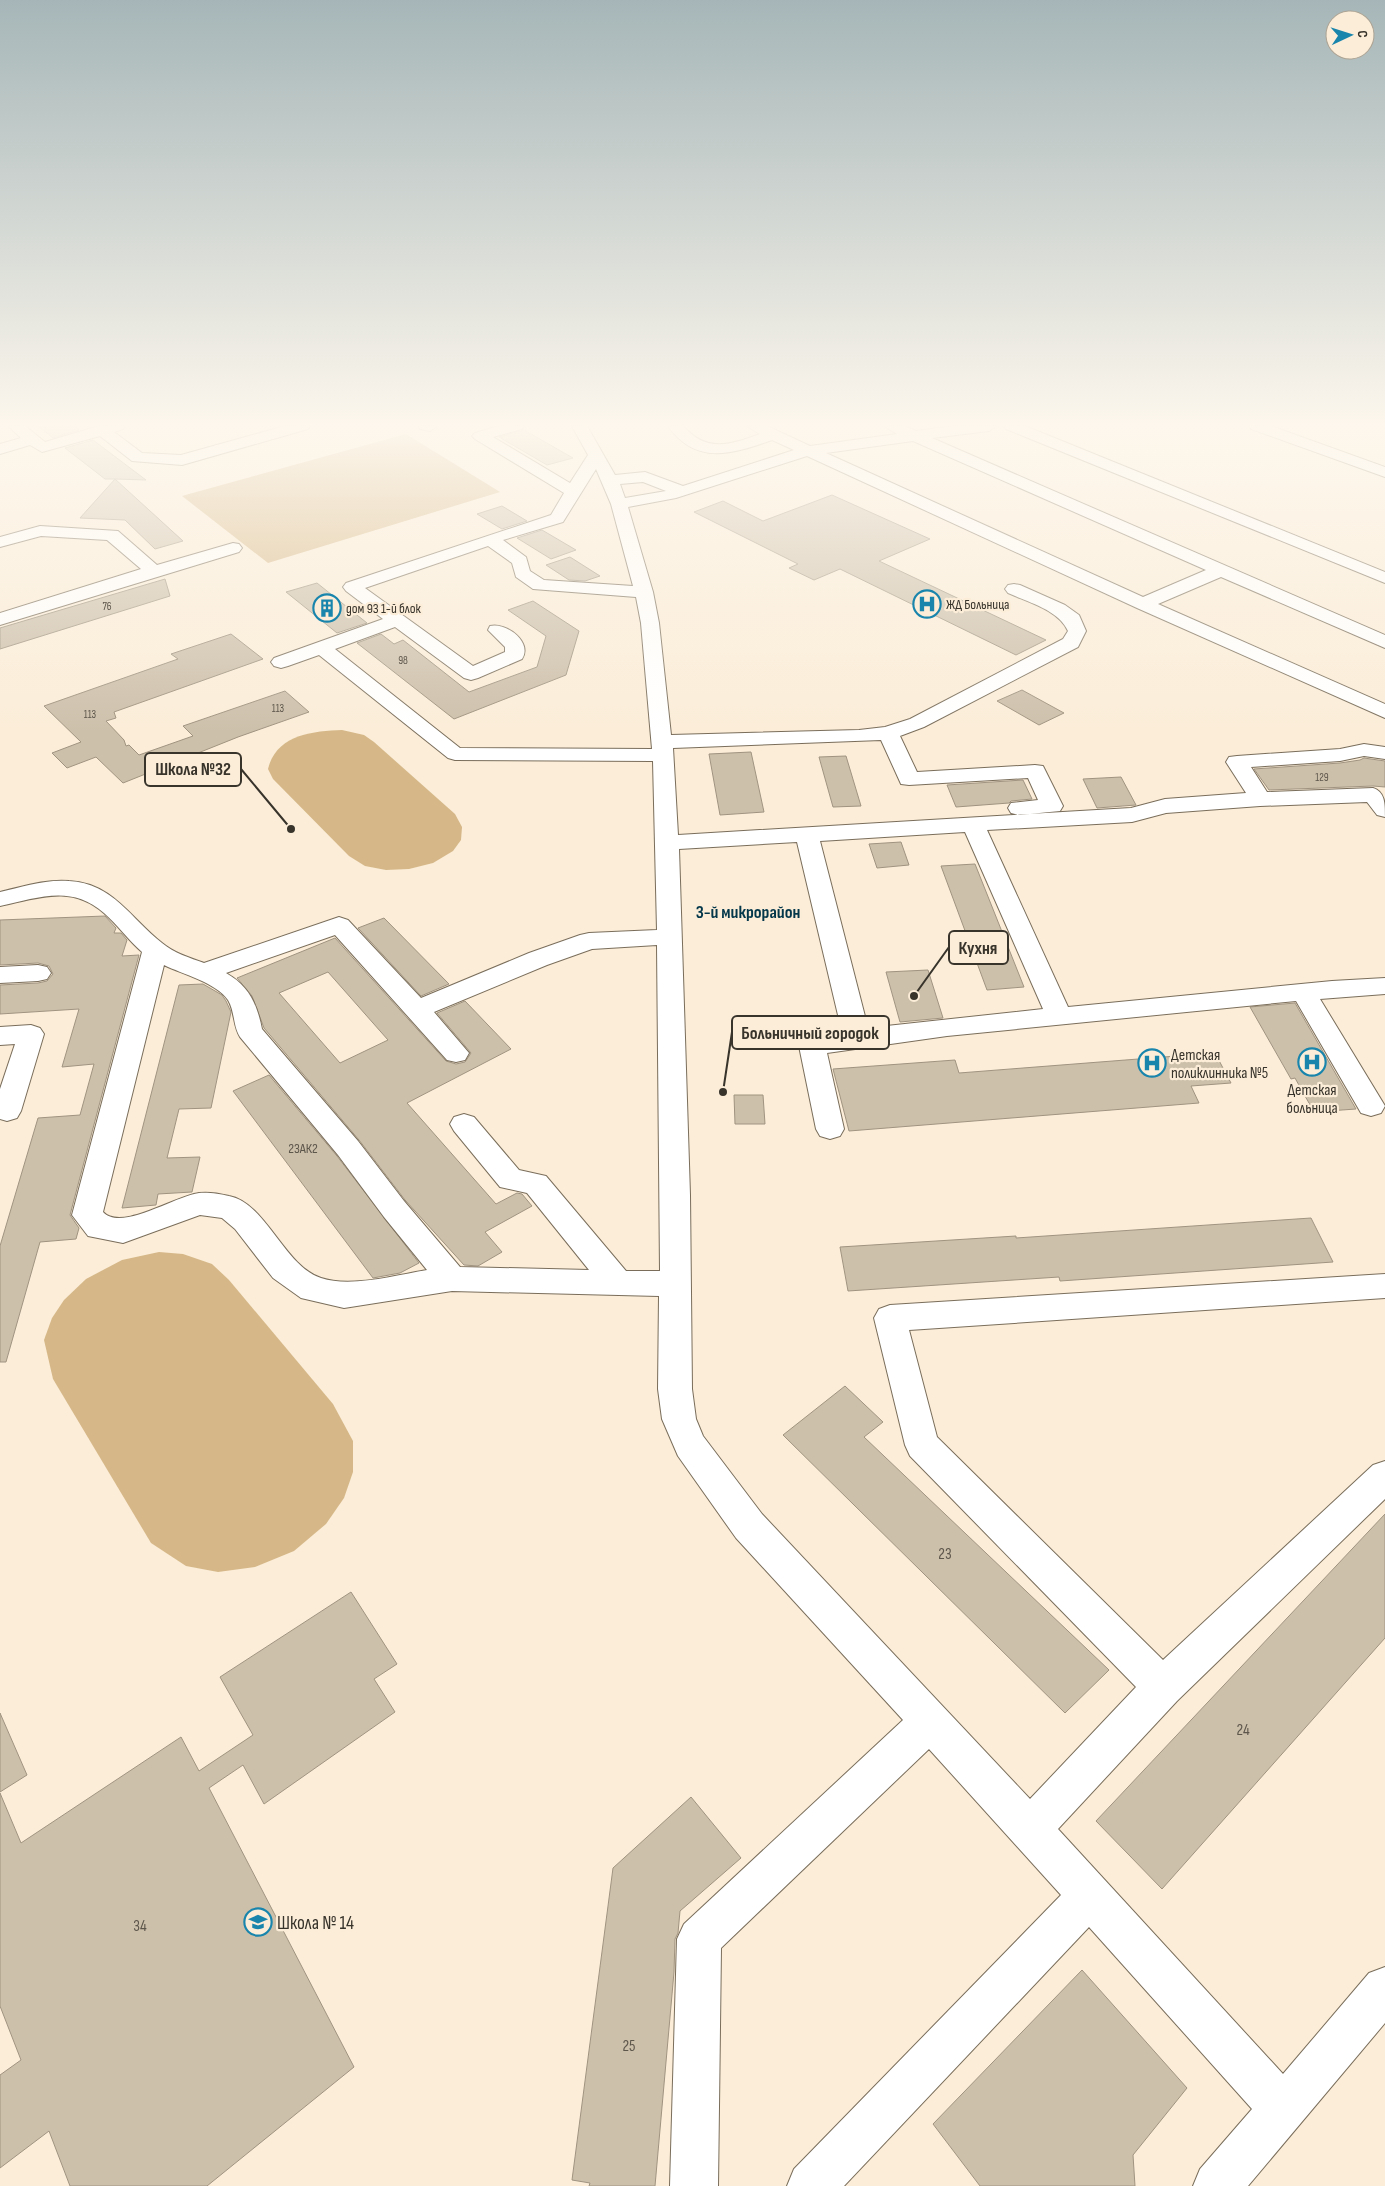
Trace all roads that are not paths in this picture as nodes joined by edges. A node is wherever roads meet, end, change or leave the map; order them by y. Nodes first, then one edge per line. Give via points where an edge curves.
1 (523, 528) edge
2 (626, 528) edge
3 (976, 528) edge
4 (1125, 528) edge
5 (1262, 528) edge
6 (490, 538) junction
7 (0, 542) edge
8 (233, 548) dead end
9 (1222, 570) junction
10 (154, 571) junction
11 (1385, 578) edge
12 (1014, 589) dead end
13 (644, 592) junction
14 (1143, 604) junction
15 (0, 619) edge
16 (397, 620) junction
17 (498, 630) dead end
18 (1385, 642) edge
19 (321, 647) junction
20 (281, 662) dead end
21 (1385, 712) edge
22 (888, 733) junction
23 (663, 748) junction
24 (1385, 753) edge
25 (1260, 799) junction
26 (1385, 810) edge
27 (973, 818) junction
28 (807, 836) junction
29 (667, 843) junction
30 (0, 899) edge
31 (669, 937) junction
32 (155, 950) junction
33 (38, 973) dead end
34 (202, 973) junction
35 (0, 975) edge
36 (1385, 986) edge
37 (1302, 992) junction
38 (416, 1010) junction
39 (1059, 1016) junction
40 (0, 1036) edge
41 (857, 1038) junction
42 (456, 1053) dead end
43 (1370, 1106) dead end
44 (8, 1111) dead end
45 (464, 1124) dead end
46 (830, 1129) dead end
47 (452, 1279) junction
48 (618, 1282) junction
49 (674, 1284) junction
50 (1385, 1286) edge
51 (1385, 1476) edge
52 (1163, 1687) junction
53 (930, 1721) junction
54 (1030, 1829) junction
55 (1090, 1895) junction
56 (1385, 1989) edge
57 (1283, 2109) junction
58 (694, 2186) edge
59 (811, 2186) edge
60 (1217, 2186) edge

1 - 6 street
2 - 13 street
3 - 14 street
4 - 9 street
5 - 11 street
6 - 13 street via 520,561 522,573 539,585
6 - 16 street via 352,587
7 - 10 street via 40,531 112,535
8 - 10 street
9 - 14 street
9 - 18 street
10 - 15 street
12 - 22 street via 1058,608 1072,619 1077,631 1071,643 917,723
13 - 23 street
14 - 21 street
16 - 17 street via 471,674 515,655 515,644
16 - 19 street
19 - 20 street
19 - 23 street via 455,754
22 - 23 street
22 - 27 street via 908,779 1035,771 1052,806
23 - 29 street
24 - 25 street via 1364,750 1340,755 1236,762
25 - 26 street via 1373,795
25 - 27 street via 1164,806 1132,815
27 - 28 street
27 - 39 street
28 - 29 street
28 - 41 street
29 - 31 street
30 - 32 street via 51,889 78,889 96,896 121,915
31 - 38 street via 589,941
31 - 49 street
32 - 34 street
32 - 47 street via 87,1216 98,1228 123,1231 199,1204 229,1207 246,1221 284,1269 312,1289 344,1295
33 - 35 street
34 - 38 street via 339,925
34 - 47 street via 235,991 244,1006 249,1031
36 - 37 street
37 - 39 street
37 - 43 street
38 - 42 street
39 - 41 street
40 - 44 street via 31,1034
41 - 46 street via 812,1046
45 - 48 street via 510,1179 536,1184
47 - 48 street
48 - 49 street
49 - 53 street via 675,1389 679,1418 690,1445 749,1526
50 - 52 street via 890,1318 922,1445
51 - 52 street
52 - 54 street
53 - 54 street
53 - 58 street via 699,1938
54 - 55 street
55 - 57 street
55 - 59 street
56 - 57 street
57 - 60 street

